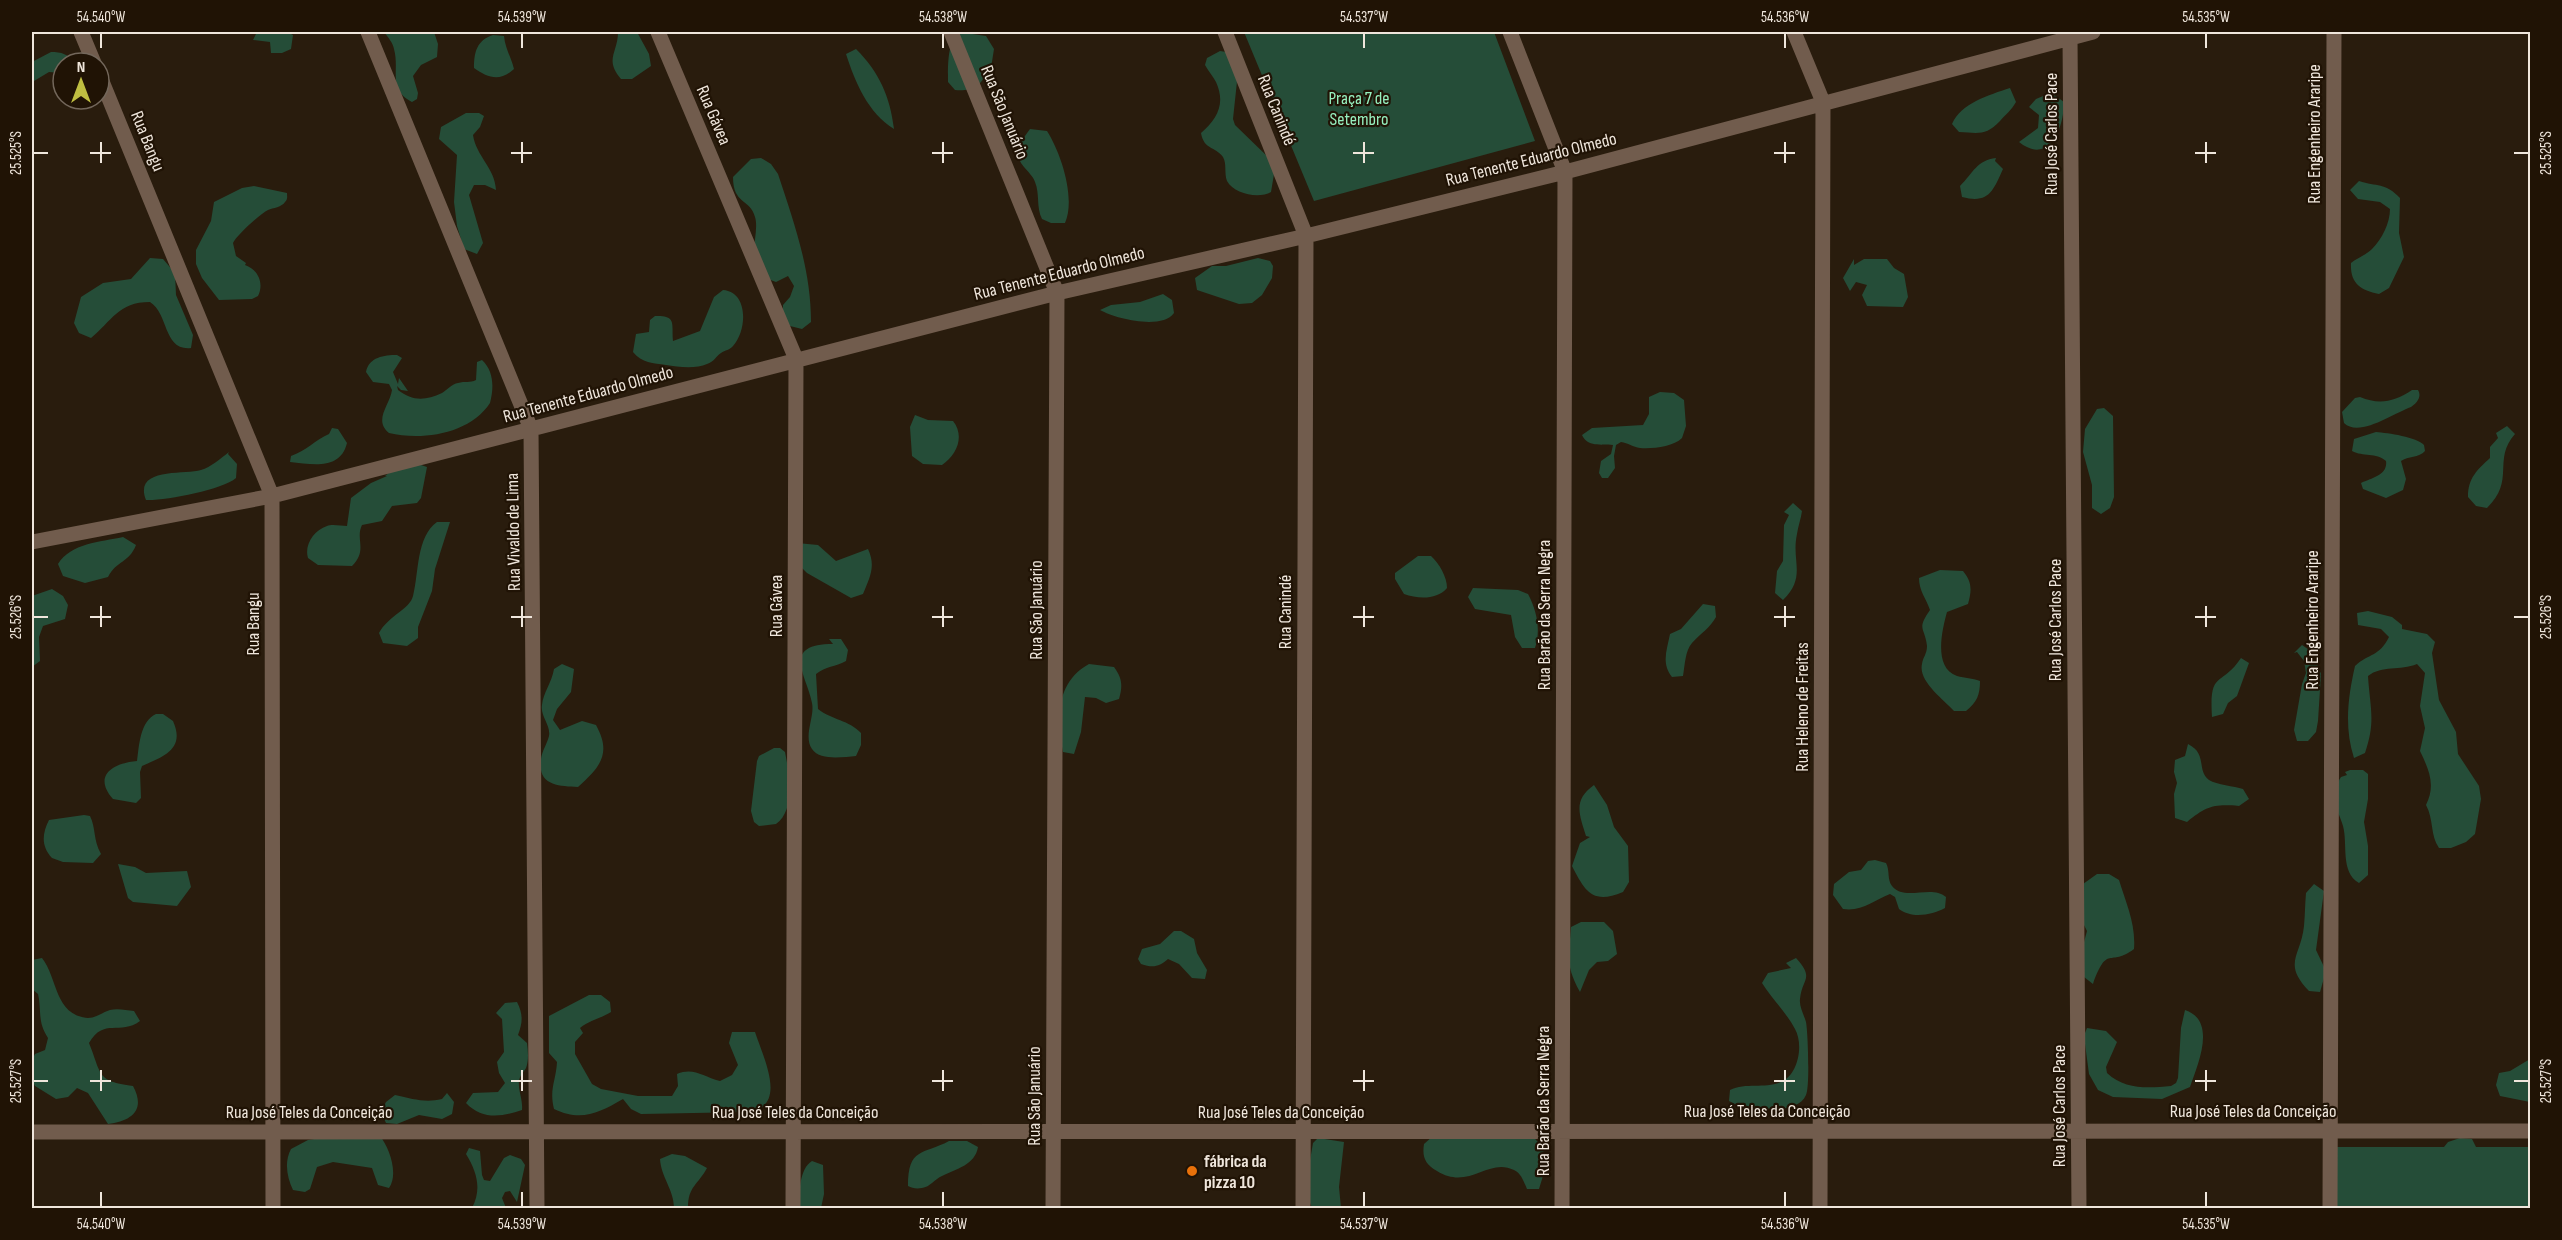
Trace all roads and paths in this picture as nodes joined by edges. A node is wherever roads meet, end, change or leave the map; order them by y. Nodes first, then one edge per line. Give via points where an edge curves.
1 (81, 32) edge
2 (368, 32) edge
3 (658, 32) edge
4 (951, 32) edge
5 (1225, 32) edge
6 (1510, 32) edge
7 (1794, 32) edge
8 (2093, 32) edge
9 (2334, 32) edge
10 (2069, 34) edge
11 (89, 51) edge
12 (1823, 102) junction
13 (111, 103) edge
14 (1565, 171) junction
15 (1306, 236) junction
16 (1057, 293) junction
17 (796, 359) junction
18 (531, 429) junction
19 (272, 496) junction
20 (32, 542) edge
21 (2079, 1130) junction
22 (538, 1131) junction
23 (794, 1131) junction
24 (1053, 1131) junction
25 (1303, 1131) junction
26 (1562, 1131) junction
27 (1820, 1131) junction
28 (2330, 1131) junction
29 (2530, 1131) edge
30 (32, 1132) edge
31 (272, 1132) junction
32 (273, 1209) edge
33 (537, 1209) edge
34 (793, 1209) edge
35 (1053, 1209) edge
36 (1303, 1209) edge
37 (1562, 1209) edge
38 (1820, 1209) edge
39 (2079, 1209) edge
40 (2330, 1209) edge

1 - 11 street
2 - 18 street, Rua Vivaldo de Lima
3 - 17 street, Rua Gávea
4 - 16 street, Rua São Januário
5 - 15 street, Rua Canindé
6 - 14 street, Rua Barão da Serra Negra
7 - 12 street, Rua Heleno de Freitas
8 - 10 street, Rua Tenente Eduardo Olmedo
9 - 28 street, Rua Engenheiro Araripe
10 - 12 street, Rua Tenente Eduardo Olmedo
10 - 21 street, Rua José Carlos Pace
12 - 14 street, Rua Tenente Eduardo Olmedo
12 - 27 street, Rua Heleno de Freitas
13 - 19 street, Rua Bangu
14 - 15 street, Rua Tenente Eduardo Olmedo
14 - 26 street, Rua Barão da Serra Negra
15 - 16 street, Rua Tenente Eduardo Olmedo
15 - 25 street, Rua Canindé
16 - 17 street, Rua Tenente Eduardo Olmedo
16 - 24 street, Rua São Januário
17 - 18 street, Rua Tenente Eduardo Olmedo
17 - 23 street, Rua Gávea
18 - 19 street, Rua Tenente Eduardo Olmedo
18 - 22 street, Rua Vivaldo de Lima
19 - 20 street, Rua Tenente Eduardo Olmedo
19 - 31 street, Rua Bangu
21 - 27 street, Rua José Teles da Conceição
21 - 28 street, Rua José Teles da Conceição
21 - 39 street, Rua José Carlos Pace
22 - 23 street, Rua José Teles da Conceição
22 - 31 street, Rua José Teles da Conceição
22 - 33 street, Rua Vivaldo de Lima
23 - 24 street, Rua José Teles da Conceição
23 - 34 street, Rua Gávea
24 - 25 street, Rua José Teles da Conceição
24 - 35 street, Rua São Januário
25 - 26 street, Rua José Teles da Conceição
25 - 36 street, Rua Canindé
26 - 27 street, Rua José Teles da Conceição
26 - 37 street, Rua Barão da Serra Negra
27 - 38 street, Rua Heleno de Freitas
28 - 29 street, Rua José Teles da Conceição
28 - 40 street, Rua Engenheiro Araripe
30 - 31 street, Rua José Teles da Conceição
31 - 32 street, Rua Bangu

